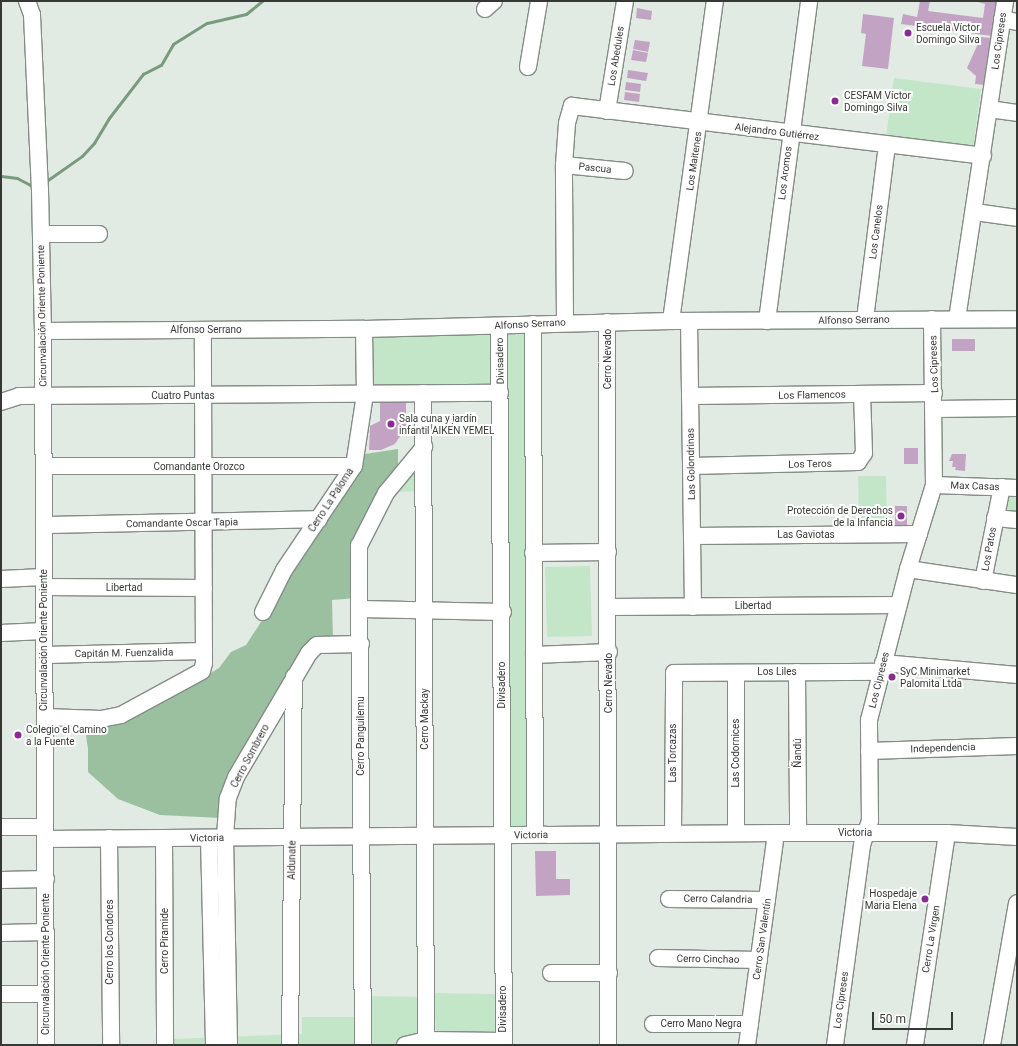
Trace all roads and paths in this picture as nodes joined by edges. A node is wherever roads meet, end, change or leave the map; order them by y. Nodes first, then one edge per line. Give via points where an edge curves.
1 (27, 1) edge
2 (539, 1) edge
3 (625, 1) edge
4 (715, 1) edge
5 (809, 1) edge
6 (1005, 1) edge
7 (1010, 20) edge
8 (528, 67) dead end
9 (989, 109) junction
10 (607, 112) junction
11 (1017, 113) edge
12 (699, 122) junction
13 (790, 133) junction
14 (887, 144) junction
15 (983, 156) junction
16 (564, 165) junction
17 (625, 171) dead end
18 (975, 212) junction
19 (1017, 218) edge
20 (41, 234) junction
21 (99, 234) dead end
22 (1017, 318) edge
23 (865, 319) junction
24 (932, 319) junction
25 (957, 319) junction
26 (671, 321) junction
27 (689, 321) junction
28 (767, 321) junction
29 (565, 322) junction
30 (607, 322) junction
31 (533, 324) junction
32 (499, 326) junction
33 (364, 328) junction
34 (43, 331) junction
35 (203, 331) junction
36 (423, 393) junction
37 (500, 393) junction
38 (934, 393) junction
39 (365, 394) junction
40 (862, 394) junction
41 (43, 396) junction
42 (204, 396) junction
43 (690, 396) junction
44 (1, 402) edge
45 (1017, 408) edge
46 (935, 409) junction
47 (424, 447) junction
48 (44, 466) junction
49 (354, 466) junction
50 (691, 466) junction
51 (204, 467) junction
52 (934, 485) junction
53 (1009, 487) edge
54 (995, 518) junction
55 (319, 519) junction
56 (1017, 520) edge
57 (204, 523) junction
58 (44, 525) junction
59 (919, 534) junction
60 (692, 536) junction
61 (608, 552) junction
62 (534, 553) junction
63 (908, 569) junction
64 (1, 579) edge
65 (983, 581) junction
66 (44, 582) junction
67 (1017, 586) edge
68 (204, 588) junction
69 (898, 605) junction
70 (609, 607) junction
71 (693, 607) junction
72 (361, 609) junction
73 (425, 610) junction
74 (263, 612) dead end
75 (503, 612) junction
76 (44, 631) junction
77 (1, 633) edge
78 (361, 644) junction
79 (204, 651) junction
80 (609, 652) junction
81 (44, 655) junction
82 (534, 655) junction
83 (882, 667) junction
84 (797, 672) junction
85 (674, 673) joint
86 (736, 673) junction
87 (294, 675) junction
88 (1017, 675) edge
89 (45, 717) junction
90 (1017, 746) edge
91 (869, 751) junction
92 (1, 827) edge
93 (45, 833) junction
94 (673, 833) junction
95 (736, 833) junction
96 (776, 833) junction
97 (798, 833) junction
98 (867, 833) junction
99 (947, 833) junction
100 (535, 834) junction
101 (610, 834) junction
102 (502, 835) junction
103 (361, 836) junction
104 (425, 836) junction
105 (225, 837) junction
106 (293, 837) junction
107 (1017, 837) edge
108 (109, 838) junction
109 (164, 838) junction
110 (209, 838) junction
111 (46, 879) junction
112 (1, 880) edge
113 (669, 899) dead end
114 (767, 900) junction
115 (1017, 903) edge
116 (46, 932) junction
117 (1, 933) edge
118 (658, 958) dead end
119 (759, 960) junction
120 (551, 973) dead end
121 (609, 973) junction
122 (1, 994) edge
123 (46, 994) junction
124 (653, 1024) dead end
125 (750, 1024) junction
126 (426, 1042) edge
127 (504, 1043) edge
128 (46, 1045) edge
129 (111, 1045) edge
130 (165, 1045) edge
131 (214, 1045) edge
132 (229, 1045) edge
133 (290, 1045) edge
134 (363, 1045) edge
135 (405, 1045) edge
136 (608, 1045) edge
137 (747, 1045) edge
138 (835, 1045) edge
139 (915, 1045) edge
140 (992, 1045) edge

1 - 20 street, Circunvalación Oriente Poniente via 32,15
2 - 8 street
3 - 10 street, Los Abedules
4 - 12 street, Los Maitenes
5 - 13 street, Los Aromos
6 - 7 street, Los Cipreses
7 - 9 street, Los Cipreses
9 - 11 street
9 - 15 street, Los Cipreses
10 - 12 street, Alejandro Gutiérrez
10 - 16 street, Alejandro Gutiérrez via 572,106 567,123
12 - 13 street, Alejandro Gutiérrez
12 - 26 street, Los Maitenes
13 - 14 street, Alejandro Gutiérrez
13 - 28 street, Los Aromos
14 - 15 street, Alejandro Gutiérrez
14 - 23 street, Los Canelos
15 - 18 street, Los Cipreses
16 - 17 street, Pascua
16 - 29 street
18 - 19 street
18 - 25 street, Los Cipreses
20 - 21 street
20 - 34 street, Circunvalación Oriente Poniente
22 - 25 street, Alfonso Serrano
23 - 24 street, Alfonso Serrano
23 - 28 street, Alfonso Serrano
24 - 25 street, Alfonso Serrano
24 - 38 street, Los Cipreses
26 - 27 street, Alfonso Serrano
26 - 30 street, Alfonso Serrano
27 - 28 street, Alfonso Serrano
27 - 43 street, Las Golondrinas
29 - 30 street, Alfonso Serrano
29 - 31 street, Alfonso Serrano
30 - 61 street, Cerro Nevado
31 - 32 street, Alfonso Serrano
31 - 62 street
32 - 33 street, Alfonso Serrano
32 - 37 street, Divisadero
33 - 35 street, Alfonso Serrano
33 - 39 street, Cerro La Paloma
34 - 35 street, Alfonso Serrano
34 - 41 street, Circunvalación Oriente Poniente
35 - 42 street
36 - 37 street, Cuatro Puntas
36 - 39 street, Cuatro Puntas
36 - 47 street, Cerro Mackay
37 - 75 street, Divisadero
38 - 40 street, Los Flamencos
38 - 46 street, Los Cipreses
39 - 42 street, Cuatro Puntas
39 - 49 street, Cerro La Paloma
40 - 43 street, Los Flamencos
40 - 50 street, Los Teros via 864,452 858,462
41 - 42 street, Cuatro Puntas
41 - 44 street, Cuatro Puntas via 19,396
41 - 48 street, Circunvalación Oriente Poniente
42 - 51 street
43 - 50 street, Las Golondrinas
45 - 46 street
46 - 52 street, Los Cipreses
47 - 72 street, Cerro Panguilemu via 386,493 359,546
47 - 73 street, Cerro Mackay
48 - 51 street, Comandante Orozco
48 - 58 street, Circunvalación Oriente Poniente
49 - 51 street, Comandante Orozco
49 - 55 street, Cerro La Paloma
50 - 60 street, Las Golondrinas
51 - 57 street
52 - 53 street, Max Casas
52 - 59 street, Los Cipreses
53 - 54 street, Los Patos
54 - 56 street, Los Patos
54 - 65 street, Los Patos
55 - 57 street, Comandante Oscar Tapia
55 - 74 street, Cerro La Paloma via 284,570
57 - 58 street, Comandante Oscar Tapia
57 - 68 street
58 - 66 street, Circunvalación Oriente Poniente
59 - 60 street, Las Gaviotas
59 - 63 street, Los Cipreses
60 - 71 street, Las Golondrinas
61 - 62 street
61 - 70 street, Cerro Nevado
62 - 82 street
63 - 65 street
63 - 69 street, Los Cipreses
64 - 66 street, Libertad
65 - 67 street
66 - 68 street, Libertad
66 - 76 street, Circunvalación Oriente Poniente
68 - 79 street
69 - 71 street, Libertad
69 - 83 street, Los Cipreses
70 - 71 street, Libertad
70 - 80 street, Cerro Nevado
72 - 73 street
72 - 78 street, Cerro Panguilemu
73 - 75 street
73 - 104 street, Cerro Mackay
75 - 102 street, Divisadero
76 - 77 street
76 - 81 street, Circunvalación Oriente Poniente
78 - 87 street, Cerro Sombrero via 317,645
78 - 103 street, Cerro Panguilemu
79 - 81 street, Capitán M. Fuenzalida
79 - 89 street via 202,671 121,715 101,719
80 - 82 street
80 - 101 street, Cerro Nevado
81 - 89 street, Circunvalación Oriente Poniente
82 - 100 street
83 - 84 street, Los Liles
83 - 88 street, Los Liles
83 - 91 street, Los Cipreses via 869,720
84 - 86 street, Los Liles
84 - 97 street, Ñandú
85 - 86 street, Los Liles
85 - 94 street, Las Torcazas
86 - 95 street, Las Codornices
87 - 105 street, Cerro Sombrero via 236,777 228,798
87 - 106 street, Aldunate
89 - 93 street, Circunvalación Oriente Poniente
90 - 91 street, Independencia
91 - 98 street, Los Cipreses via 870,821
92 - 93 street, Victoria
93 - 108 street, Victoria
93 - 111 street, Circunvalación Oriente Poniente
94 - 95 street, Victoria
94 - 101 street, Victoria
95 - 96 street, Victoria
96 - 97 street, Victoria
96 - 114 street, Cerro San Valentín
97 - 98 street, Victoria
98 - 99 street, Victoria
98 - 138 street, Los Cipreses via 862,845
99 - 107 street, Victoria
99 - 139 street, Cerro La Virgen
100 - 101 street, Victoria
100 - 102 street, Victoria
101 - 121 street, Cerro Nevado
102 - 104 street, Victoria
102 - 127 street, Divisadero
103 - 104 street, Victoria
103 - 106 street, Victoria
103 - 134 street, Cerro Panguilemu
104 - 126 street, Cerro Mackay
105 - 106 street, Victoria
105 - 110 street, Victoria
105 - 132 street, Cerro Sombrero
106 - 133 street, Aldunate
108 - 109 street, Victoria
108 - 129 street, Cerro los Condores
109 - 110 street, Victoria
109 - 130 street, Cerro Piramide
110 - 131 street
111 - 112 street
111 - 116 street, Circunvalación Oriente Poniente
113 - 114 street, Cerro Calandria
114 - 119 street, Cerro San Valentín
115 - 140 street
116 - 117 street
116 - 123 street, Circunvalación Oriente Poniente
118 - 119 street, Cerro Cinchao
119 - 125 street, Cerro San Valentín
120 - 121 street
121 - 136 street, Cerro Nevado
122 - 123 street
123 - 128 street, Circunvalación Oriente Poniente
124 - 125 street, Cerro Mano Negra
125 - 137 street, Cerro San Valentín
126 - 127 street
126 - 135 street

